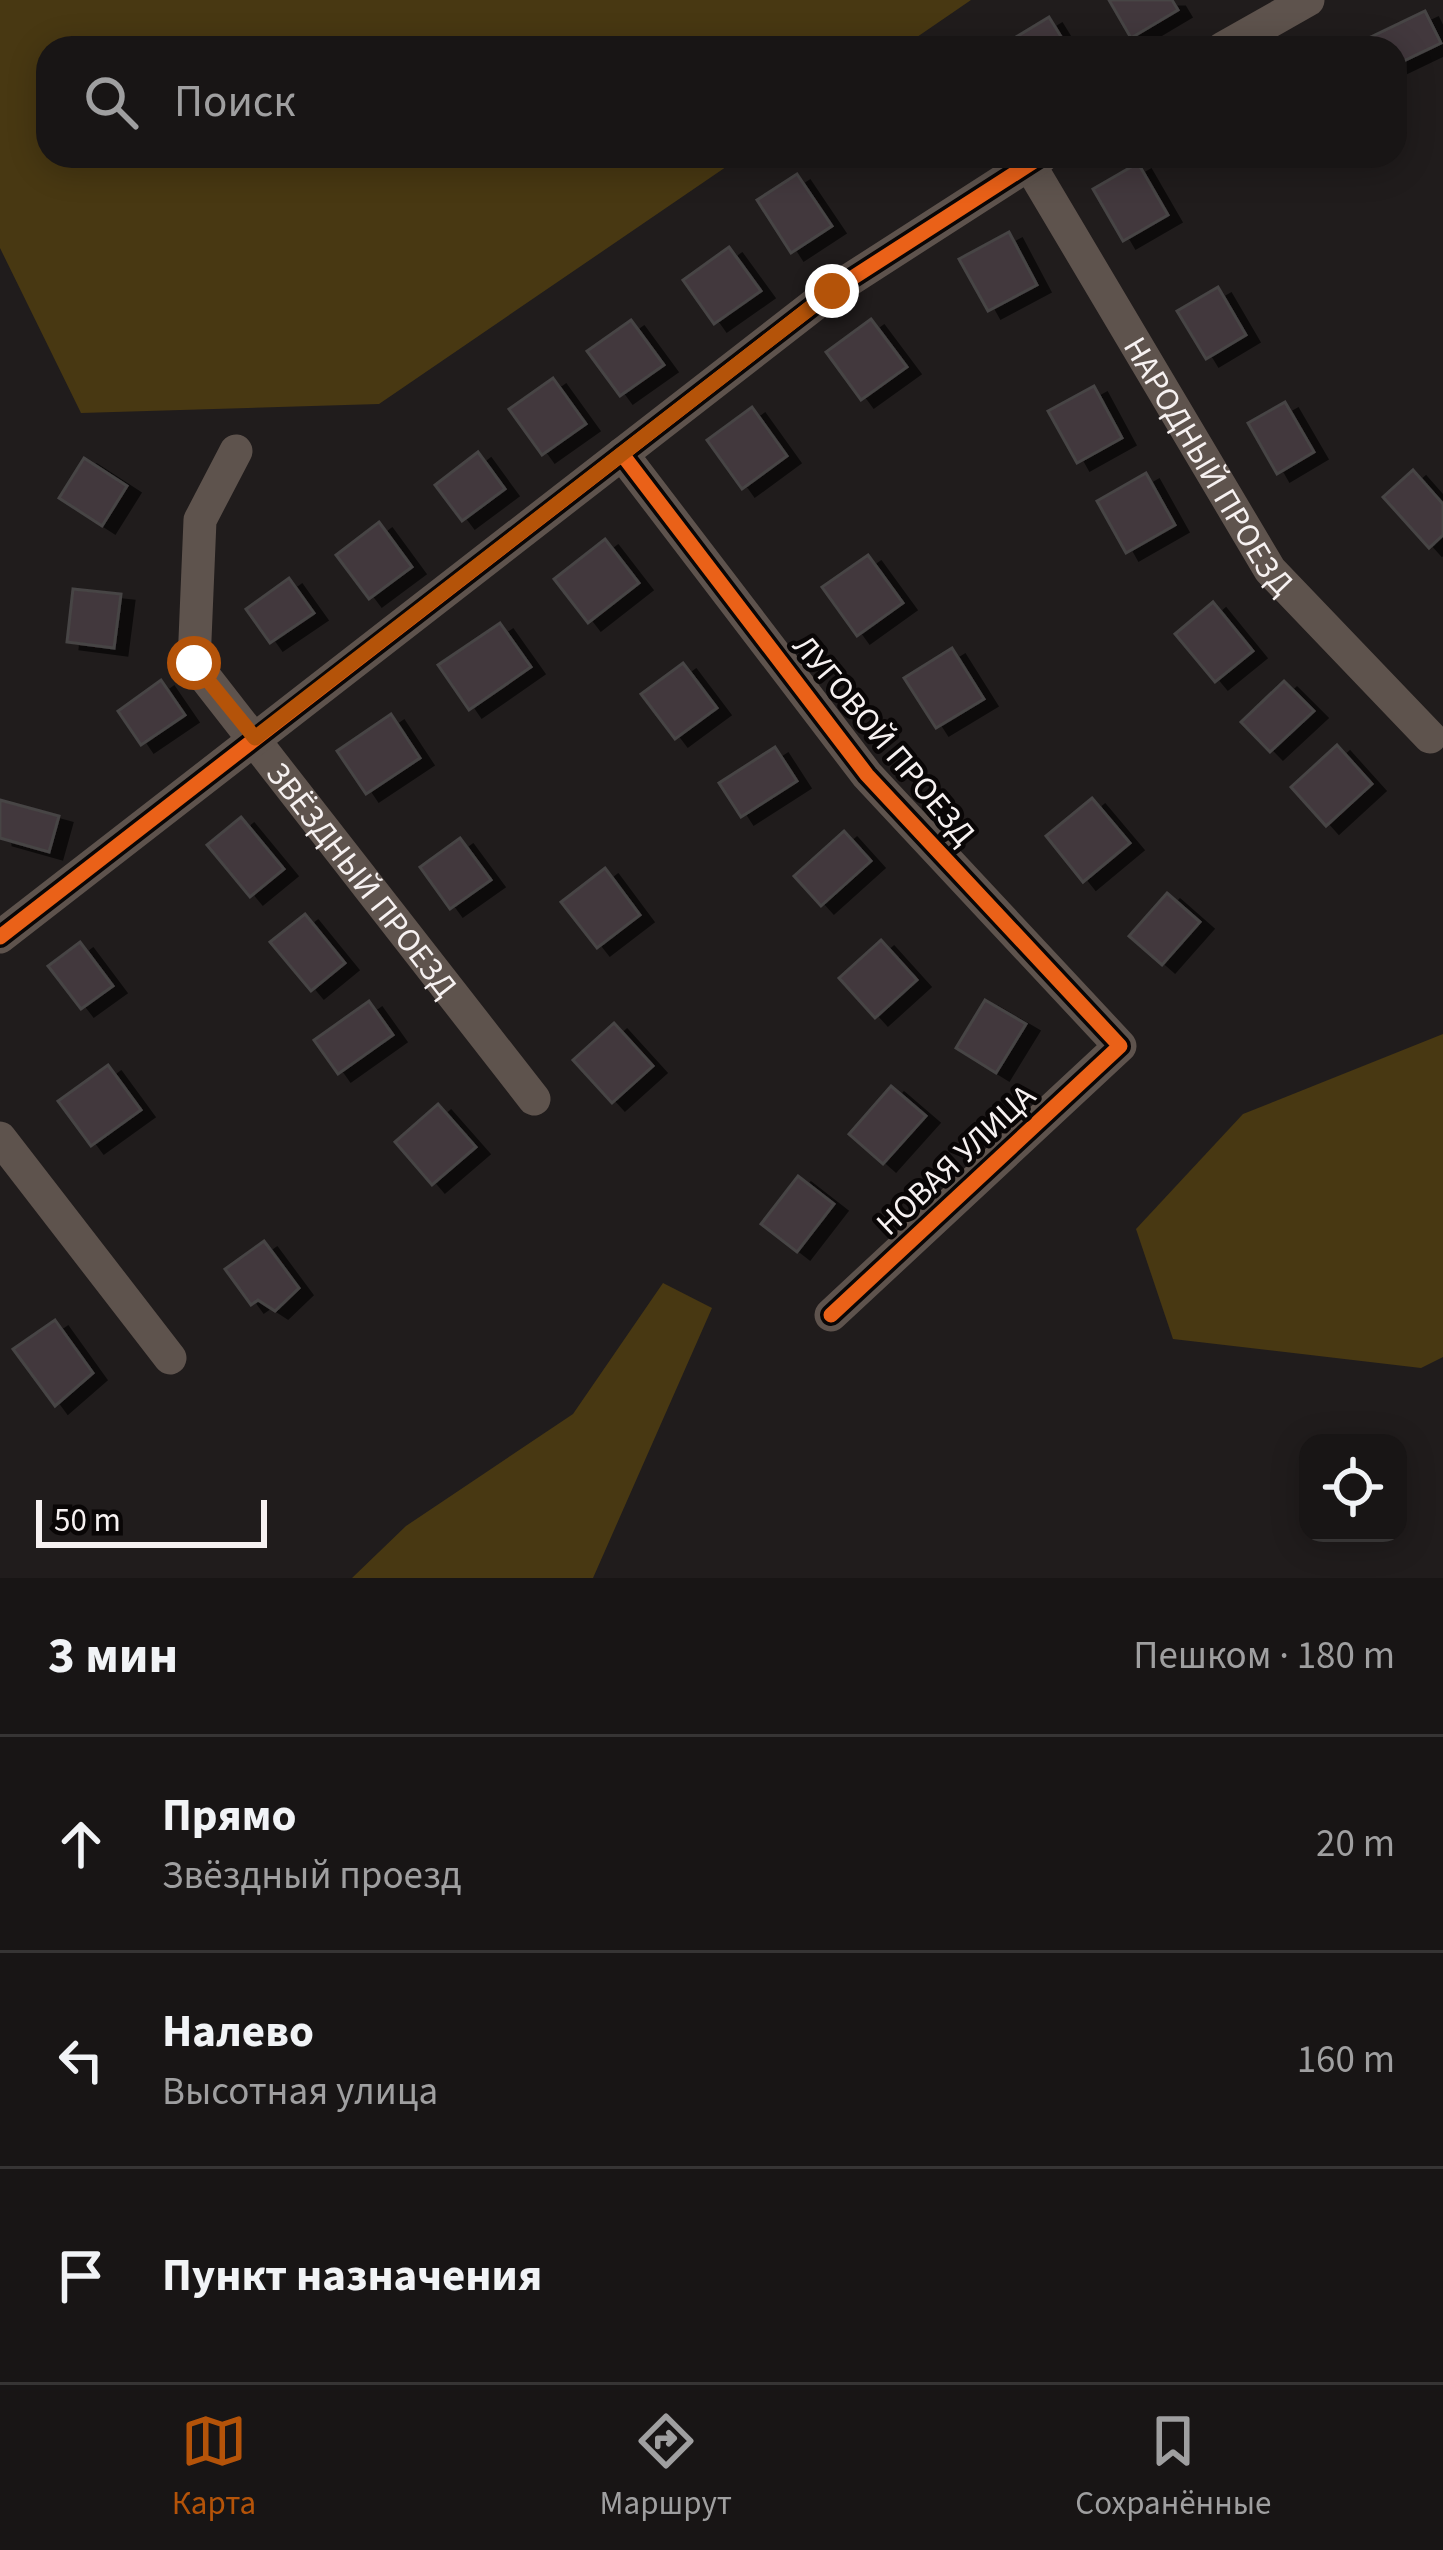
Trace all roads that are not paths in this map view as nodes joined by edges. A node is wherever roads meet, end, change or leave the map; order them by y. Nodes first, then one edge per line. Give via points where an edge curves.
1 (1308, 0) edge
2 (1244, 36) edge
3 (1024, 168) edge
4 (1041, 168) edge
5 (236, 452) dead end
6 (622, 454) junction
7 (1430, 737) dead end
8 (255, 738) junction
9 (0, 937) edge
10 (1120, 1046) joint
11 (534, 1099) dead end
12 (0, 1138) edge
13 (831, 1315) dead end
14 (170, 1358) dead end

1 - 2 street
3 - 6 street via 832,291
4 - 7 street, НАРОДНЫЙ ПРОЕЗД via 1270,570
5 - 8 street, ЗВЁЗДНЫЙ ПРОЕЗД via 200,520 194,663
6 - 8 street
6 - 10 street, ЛУГОВОЙ ПРОЕЗД via 867,775
8 - 9 street
8 - 11 street, ЗВЁЗДНЫЙ ПРОЕЗД
10 - 13 street, НОВАЯ УЛИЦА
12 - 14 street

